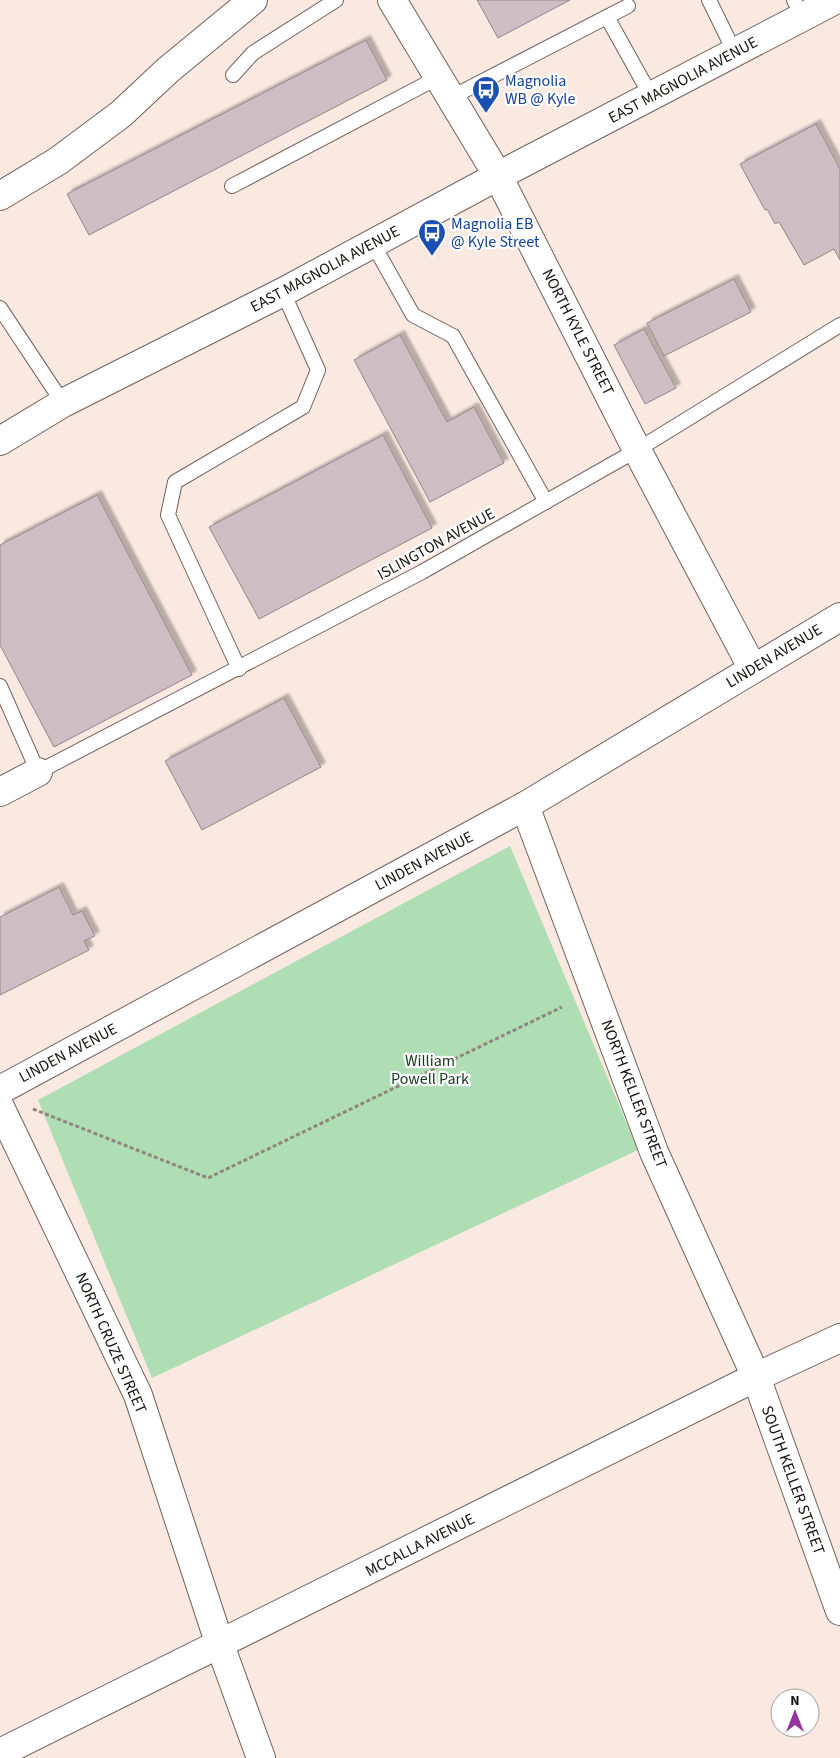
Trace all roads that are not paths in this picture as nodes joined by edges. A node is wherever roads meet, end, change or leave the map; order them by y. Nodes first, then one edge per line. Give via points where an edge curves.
1 (253, 0) edge
2 (336, 0) edge
3 (392, 0) edge
4 (709, 0) edge
5 (835, 0) edge
6 (628, 6) dead end
7 (798, 9) edge
8 (607, 17) junction
9 (735, 53) junction
10 (233, 74) dead end
11 (445, 87) junction
12 (651, 96) junction
13 (498, 176) junction
14 (232, 186) dead end
15 (0, 196) edge
16 (373, 244) junction
17 (283, 292) junction
18 (0, 308) edge
19 (840, 325) edge
20 (63, 403) junction
21 (0, 439) edge
22 (638, 450) junction
23 (546, 502) junction
24 (840, 617) edge
25 (238, 669) junction
26 (754, 669) junction
27 (0, 686) edge
28 (38, 772) junction
29 (0, 792) edge
30 (525, 806) junction
31 (0, 1090) edge
32 (0, 1107) edge
33 (840, 1338) edge
34 (756, 1377) junction
35 (840, 1611) edge
36 (220, 1645) junction
37 (0, 1753) edge
38 (261, 1758) edge

1 - 15 street via 168,70 121,114 58,161
2 - 10 lane via 253,53
3 - 11 street, NORTH KYLE STREET
4 - 9 lane
5 - 7 street, EAST MAGNOLIA AVENUE
6 - 8 lane
7 - 9 street, EAST MAGNOLIA AVENUE
8 - 11 lane
8 - 12 lane
9 - 12 street, EAST MAGNOLIA AVENUE
11 - 13 street, NORTH KYLE STREET
11 - 14 lane
12 - 13 street, EAST MAGNOLIA AVENUE
13 - 16 street, EAST MAGNOLIA AVENUE
13 - 22 street, NORTH KYLE STREET
16 - 17 street, EAST MAGNOLIA AVENUE
16 - 23 lane via 413,315 453,336
17 - 20 street, EAST MAGNOLIA AVENUE
17 - 25 lane via 318,370 302,407 175,482 168,515
18 - 20 lane
19 - 22 lane, ISLINGTON AVENUE
20 - 21 street, EAST MAGNOLIA AVENUE
22 - 23 lane, ISLINGTON AVENUE
22 - 26 street, NORTH KYLE STREET
23 - 25 lane, ISLINGTON AVENUE
24 - 26 street, LINDEN AVENUE
25 - 28 lane, ISLINGTON AVENUE
26 - 30 street, LINDEN AVENUE
27 - 28 lane
28 - 29 street
30 - 31 street, LINDEN AVENUE
30 - 34 street, NORTH KELLER STREET via 654,1152
32 - 36 street, NORTH CRUZE STREET via 138,1395
33 - 34 street, MCCALLA AVENUE
34 - 35 street, SOUTH KELLER STREET
34 - 36 street, MCCALLA AVENUE
36 - 37 street, MCCALLA AVENUE
36 - 38 street, NORTH CRUZE STREET

